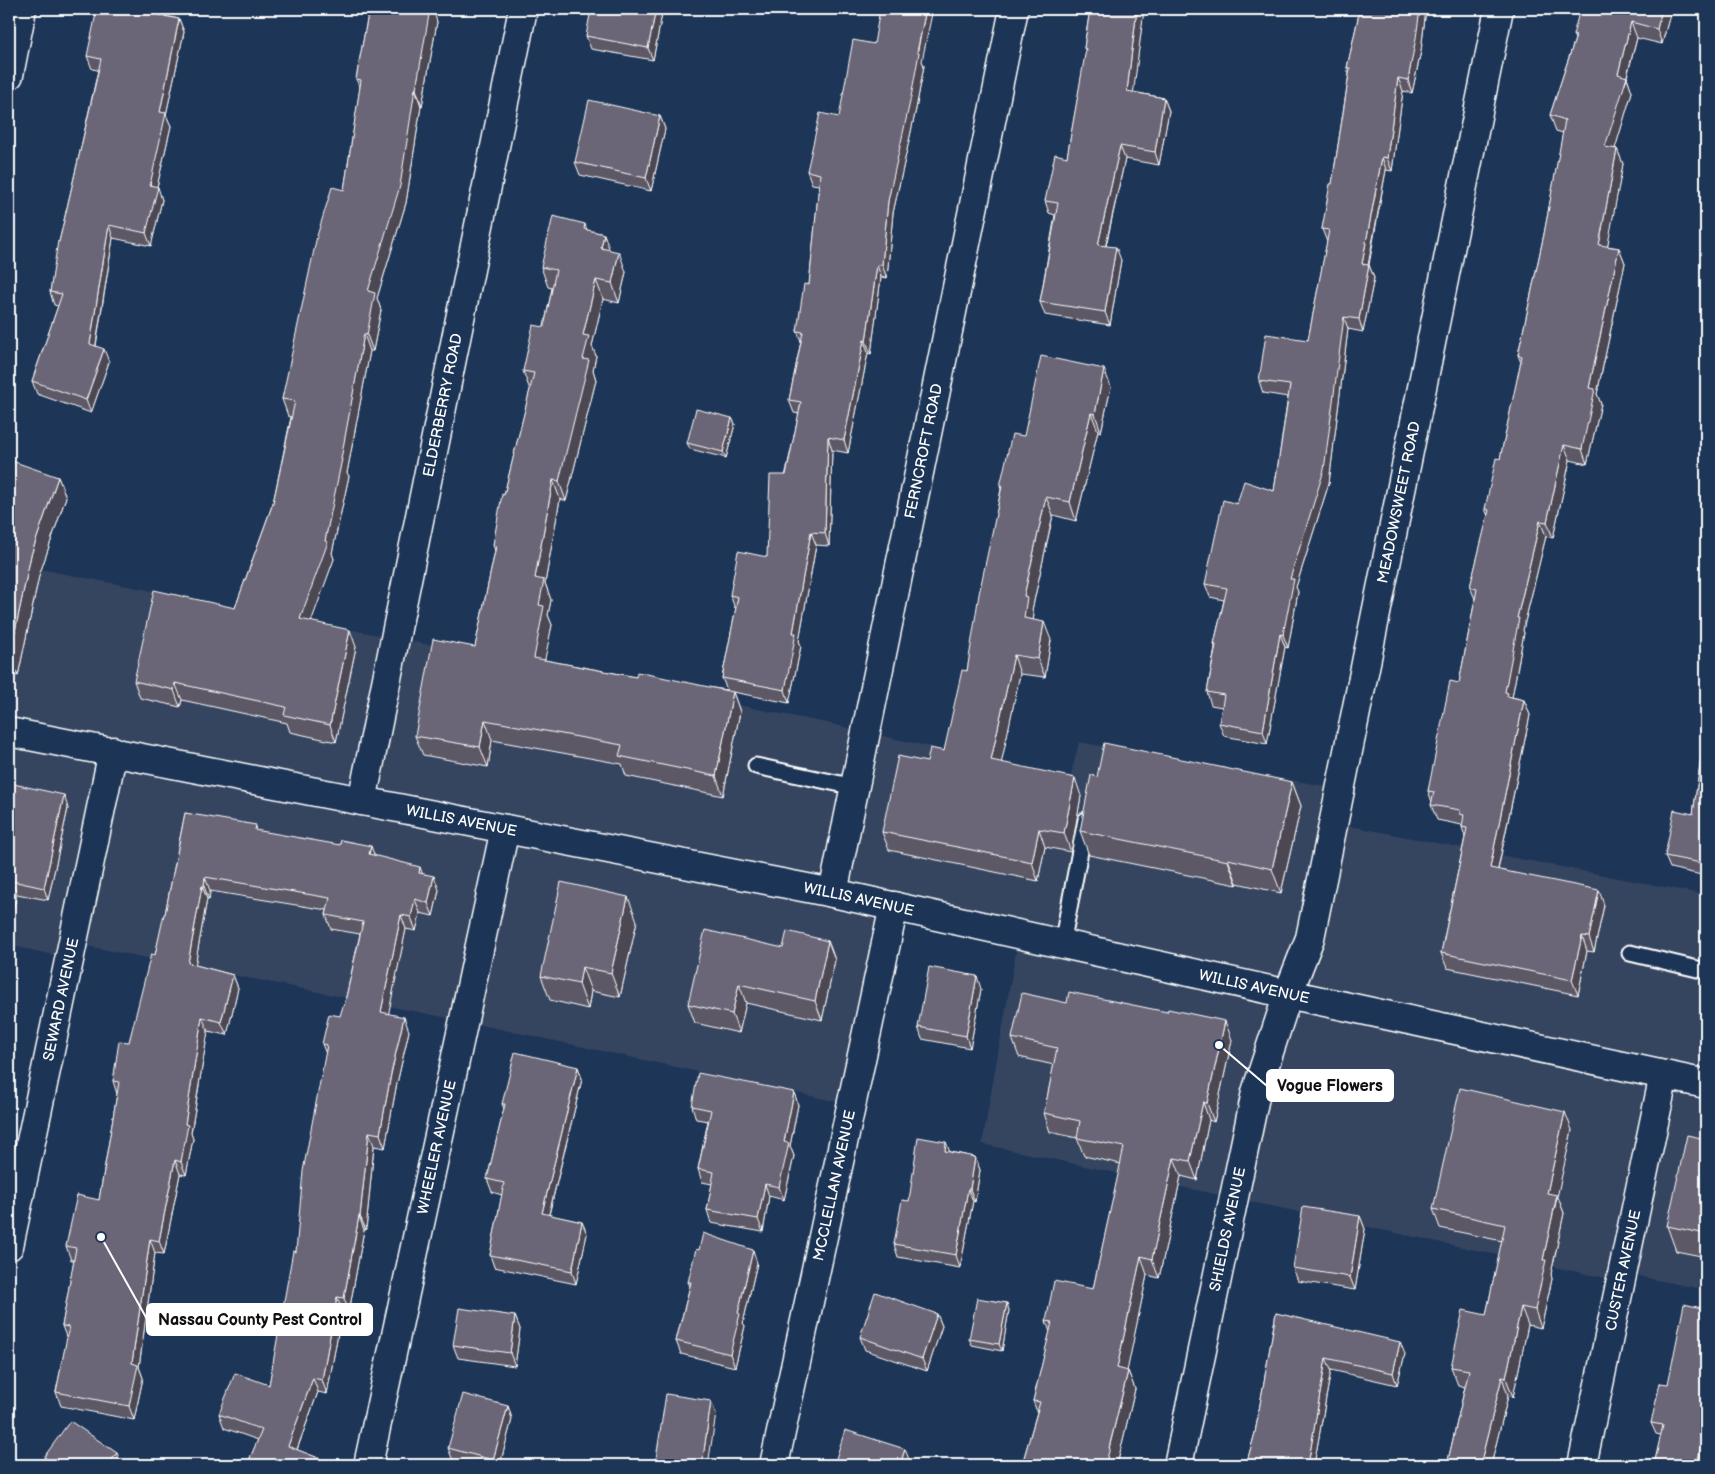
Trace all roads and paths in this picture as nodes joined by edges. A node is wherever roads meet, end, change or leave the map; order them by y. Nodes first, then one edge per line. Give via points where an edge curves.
1 (22, 9) edge
2 (522, 9) edge
3 (1014, 9) edge
4 (1499, 9) edge
5 (9, 75) edge
6 (9, 732) edge
7 (113, 751) junction
8 (756, 766) dead end
9 (855, 787) junction
10 (362, 801) junction
11 (1088, 810) edge
12 (505, 829) junction
13 (833, 893) junction
14 (894, 906) junction
15 (1062, 944) junction
16 (1630, 953) dead end
17 (1706, 972) edge
18 (1288, 994) junction
19 (1664, 1075) junction
20 (1706, 1084) edge
21 (9, 1246) edge
22 (368, 1465) edge
23 (774, 1465) edge
24 (1178, 1465) edge
25 (1582, 1465) edge

1 - 5 street
2 - 10 street, ELDERBERRY ROAD
3 - 9 street, FERNCROFT ROAD
4 - 18 street, MEADOWSWEET ROAD via 1310,938
6 - 7 street, WILLIS AVENUE
7 - 10 street, WILLIS AVENUE
7 - 21 street, SEWARD AVENUE
8 - 9 lane
9 - 13 street, FERNCROFT ROAD
10 - 12 street, WILLIS AVENUE
11 - 15 lane
12 - 13 street, WILLIS AVENUE
12 - 22 street, WHEELER AVENUE
13 - 14 street, WILLIS AVENUE
14 - 15 street, WILLIS AVENUE
14 - 23 street, MCCLELLAN AVENUE
15 - 18 street, WILLIS AVENUE
16 - 17 lane
18 - 19 street, WILLIS AVENUE
18 - 24 street, SHIELDS AVENUE via 1256,1092
19 - 20 street, WILLIS AVENUE
19 - 25 street, CUSTER AVENUE

